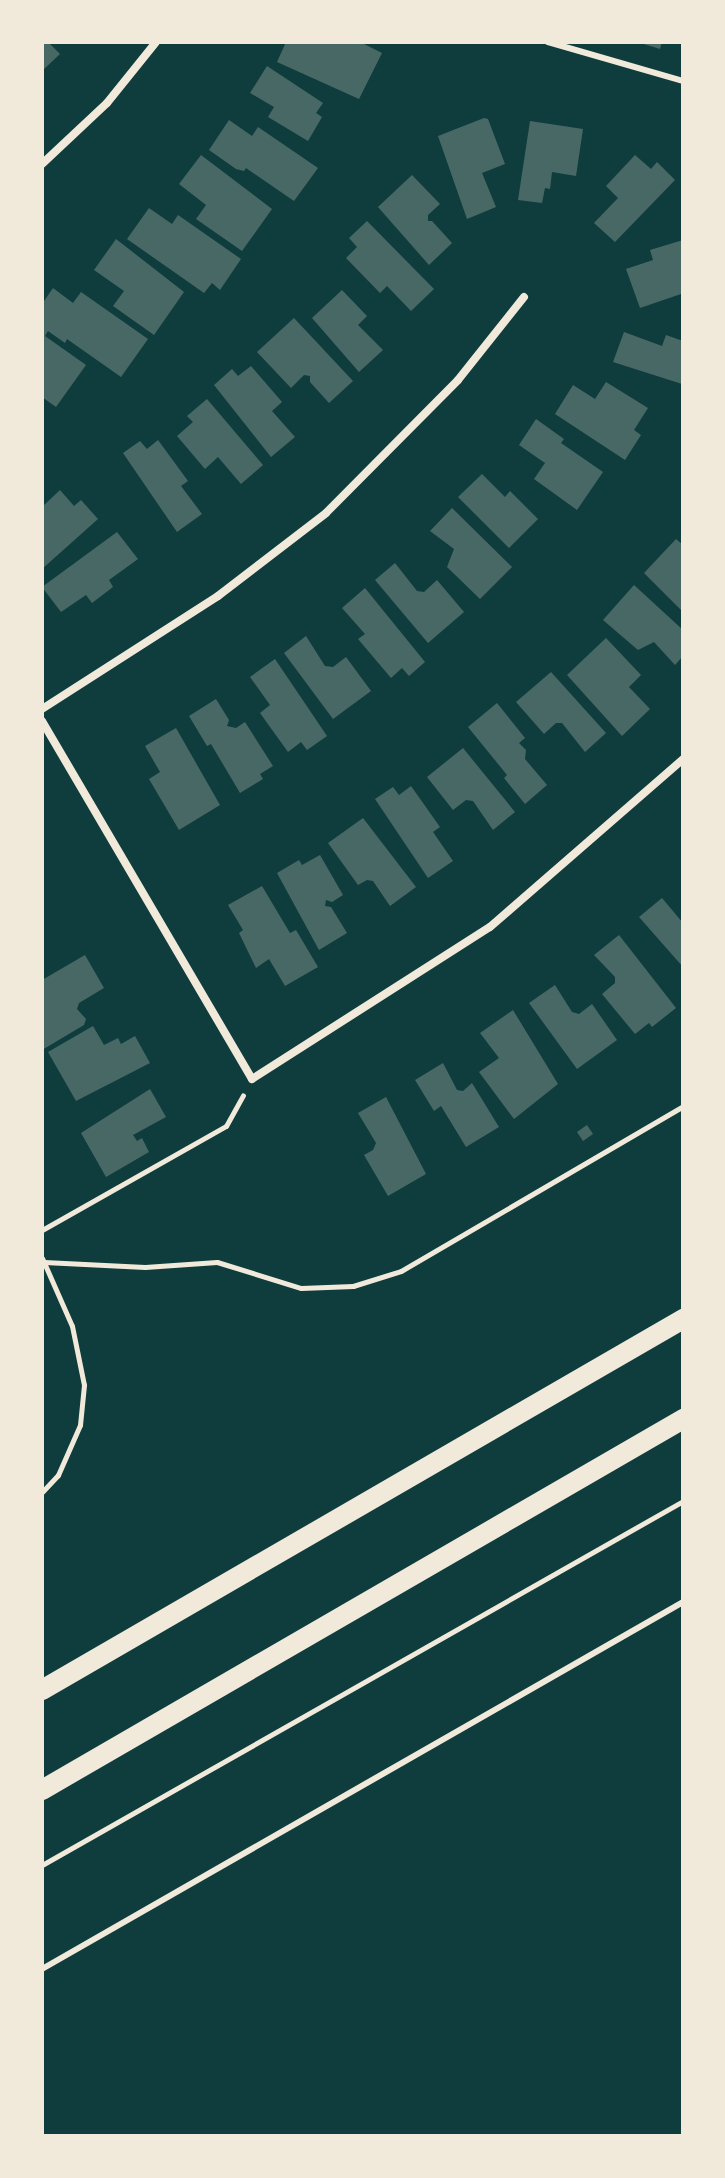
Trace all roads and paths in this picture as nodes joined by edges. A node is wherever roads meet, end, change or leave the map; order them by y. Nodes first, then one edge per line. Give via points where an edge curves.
1 (156, 42) edge
2 (548, 42) edge
3 (683, 81) edge
4 (42, 164) edge
5 (524, 297) dead end
6 (42, 709) edge
7 (42, 721) edge
8 (683, 759) edge
9 (252, 1079) junction
10 (683, 1106) edge
11 (42, 1230) edge
12 (43, 1260) edge
13 (683, 1319) edge
14 (683, 1419) edge
15 (42, 1492) edge
16 (683, 1501) edge
17 (683, 1602) edge
18 (42, 1690) edge
19 (42, 1790) edge
20 (42, 1865) edge
21 (42, 1969) edge

1 - 4 street via 107,103
2 - 3 lane
5 - 6 street via 458,380 326,513 218,596
7 - 9 street
8 - 9 street via 490,927
9 - 11 path via 226,1126
10 - 12 path via 401,1271 353,1286 301,1288 217,1262 145,1267
12 - 15 path via 72,1326 84,1385 80,1425 58,1475
13 - 18 main road
14 - 19 main road
16 - 20 path
17 - 21 lane

